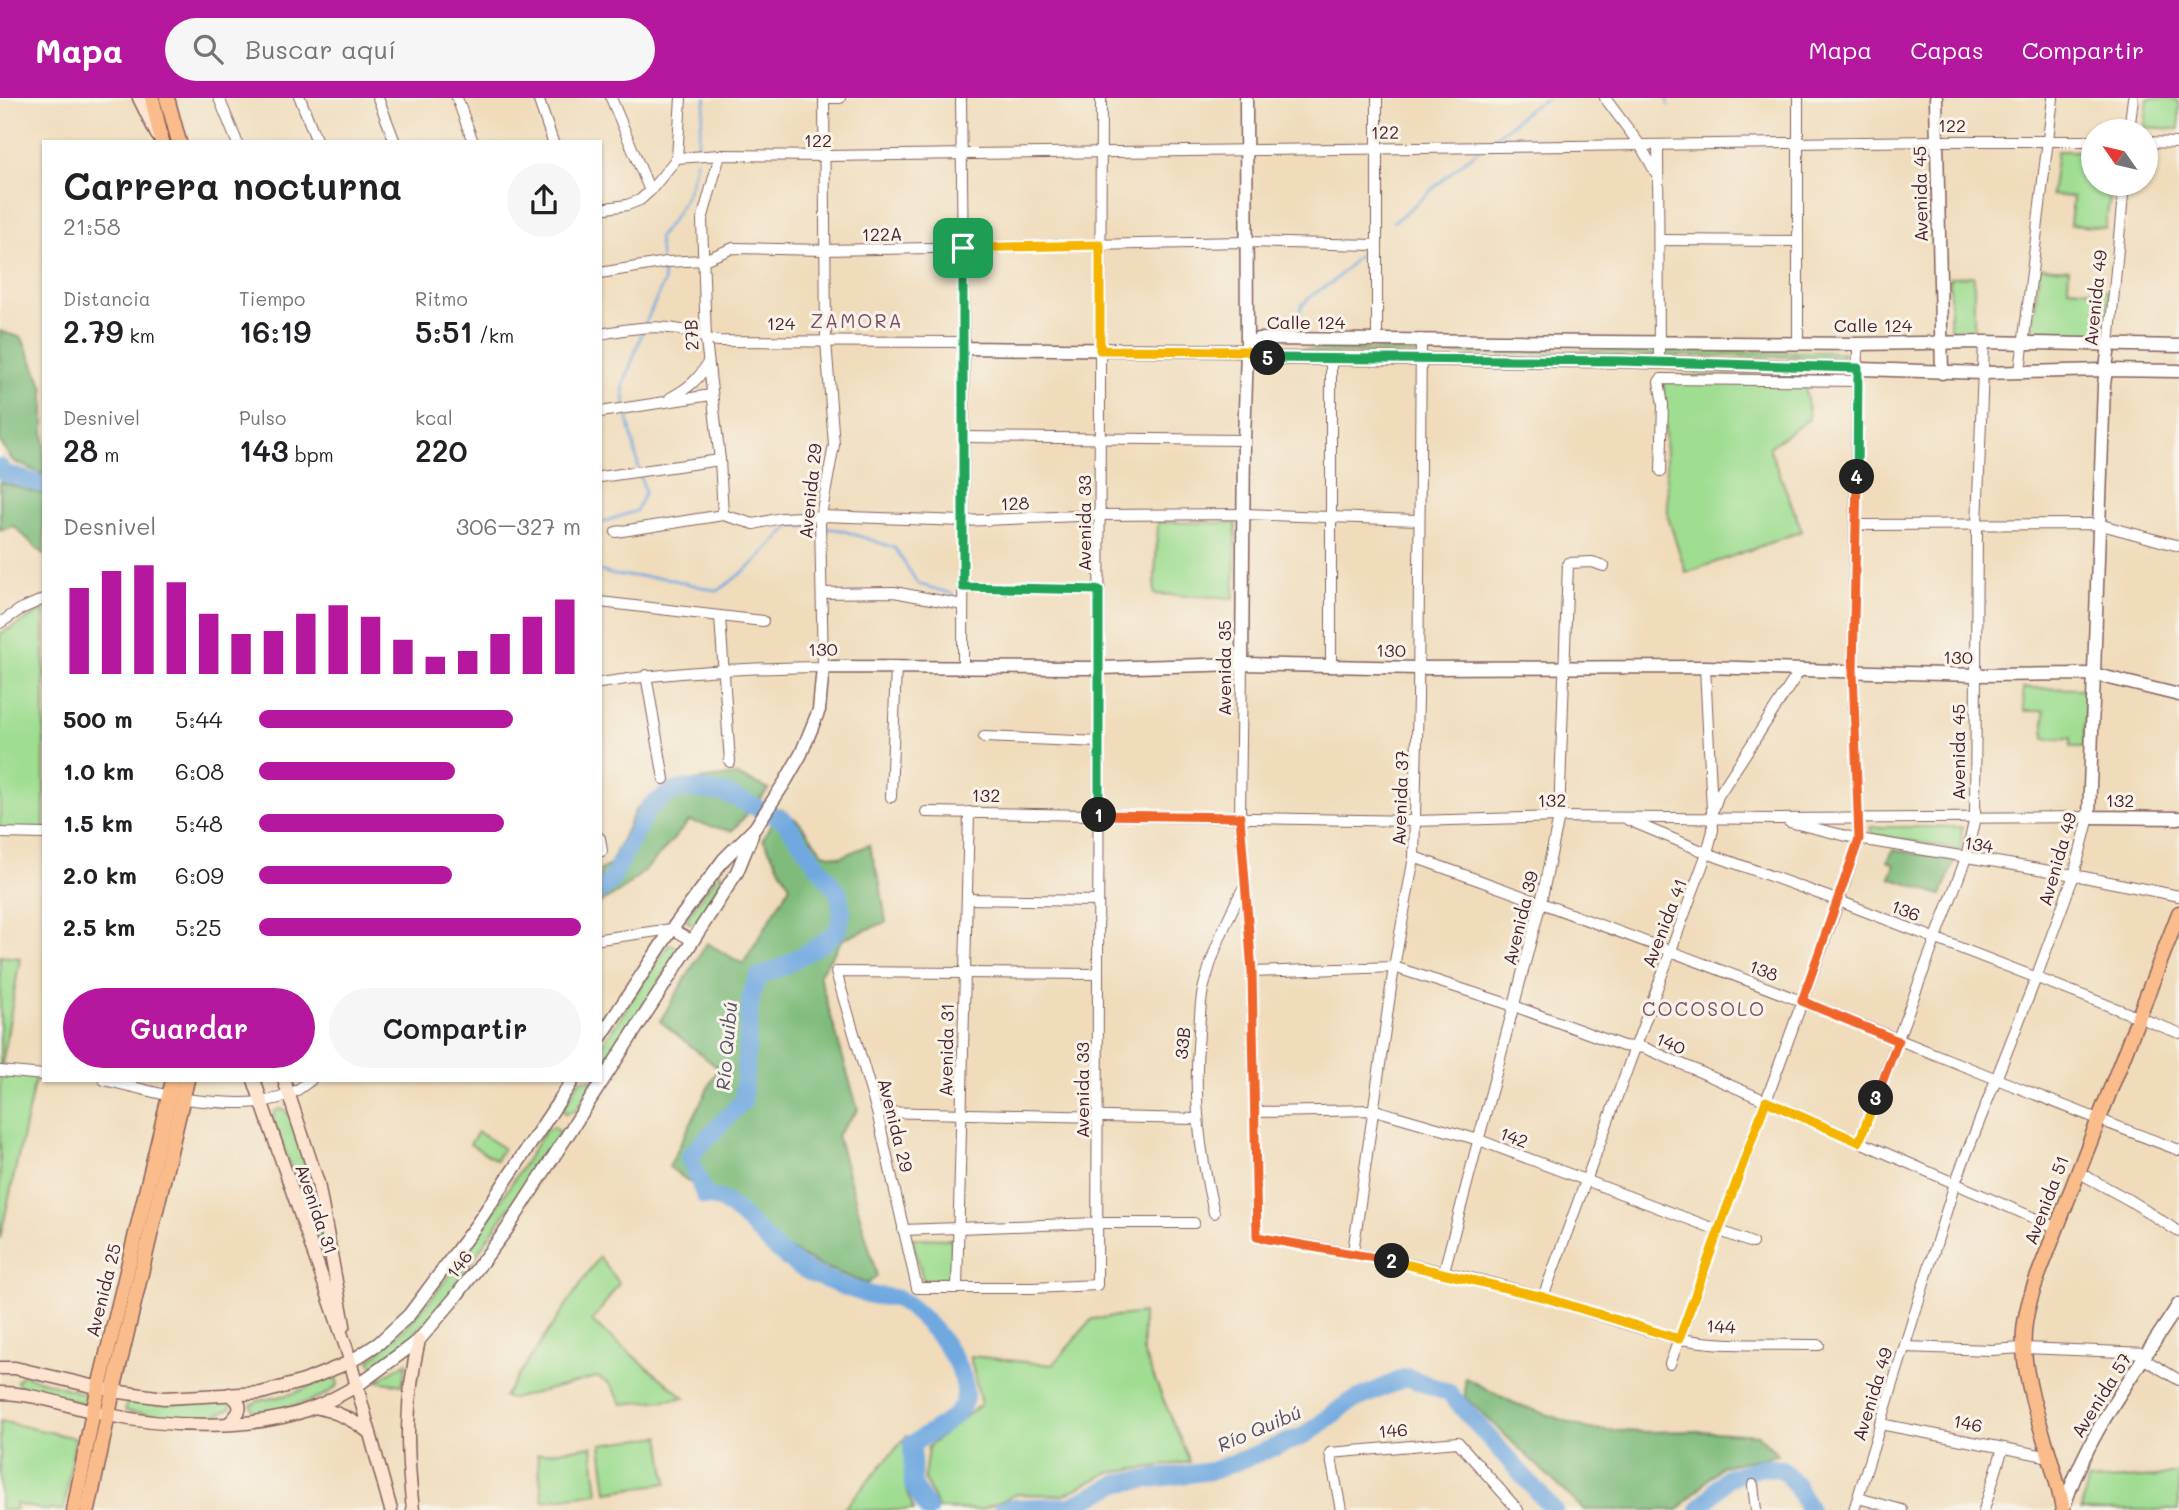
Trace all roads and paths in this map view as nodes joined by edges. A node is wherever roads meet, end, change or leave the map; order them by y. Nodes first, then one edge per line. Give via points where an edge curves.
1 (139, 98) edge
2 (152, 98) edge
3 (167, 98) edge
4 (219, 98) edge
5 (300, 98) edge
6 (378, 98) edge
7 (457, 98) edge
8 (538, 98) edge
9 (611, 98) edge
10 (681, 98) edge
11 (824, 98) edge
12 (840, 98) edge
13 (961, 98) edge
14 (1101, 98) edge
15 (1245, 98) edge
16 (1377, 98) edge
17 (1605, 98) edge
18 (1798, 98) edge
19 (1936, 98) edge
20 (2053, 98) edge
21 (2133, 98) edge
22 (2130, 119) edge
23 (160, 140) edge
24 (161, 140) edge
25 (178, 140) edge
26 (236, 140) edge
27 (316, 140) edge
28 (394, 140) edge
29 (472, 140) edge
30 (552, 140) edge
31 (1936, 141) junction
32 (2048, 141) junction
33 (2081, 141) edge
34 (1799, 142) junction
35 (2158, 142) edge
36 (2179, 143) edge
37 (1640, 145) junction
38 (1658, 145) junction
39 (1376, 148) junction
40 (1245, 150) junction
41 (1101, 152) junction
42 (962, 153) junction
43 (720, 155) junction
44 (826, 156) junction
45 (682, 157) junction
46 (1657, 175) junction
47 (650, 191) junction
48 (2123, 196) edge
49 (602, 209) edge
50 (1659, 240) junction
51 (1797, 241) junction
52 (1245, 243) junction
53 (1100, 245) junction
54 (1377, 245) junction
55 (963, 248) junction
56 (824, 250) junction
57 (704, 260) junction
58 (602, 273) edge
59 (602, 334) edge
60 (1377, 339) junction
61 (1421, 339) junction
62 (706, 340) junction
63 (826, 341) junction
64 (1940, 342) junction
65 (1984, 342) junction
66 (1660, 343) junction
67 (1798, 343) junction
68 (2023, 343) junction
69 (1858, 344) junction
70 (964, 345) junction
71 (2109, 345) junction
72 (2179, 346) edge
73 (1100, 350) junction
74 (1247, 351) junction
75 (1331, 359) junction
76 (1420, 360) junction
77 (708, 362) junction
78 (1659, 362) junction
79 (2105, 370) junction
80 (2021, 371) junction
81 (2179, 371) edge
82 (1942, 373) junction
83 (1983, 373) junction
84 (1858, 374) junction
85 (712, 395) junction
86 (664, 401) junction
87 (605, 411) edge
88 (964, 437) junction
89 (1100, 438) junction
90 (1244, 440) junction
91 (720, 460) junction
92 (1661, 471) dead end
93 (602, 477) edge
94 (1243, 514) junction
95 (723, 515) junction
96 (1100, 515) junction
97 (1332, 516) junction
98 (1418, 520) junction
99 (963, 521) junction
100 (821, 523) junction
101 (2098, 524) junction
102 (1856, 525) junction
103 (1977, 525) junction
104 (615, 532) dead end
105 (2179, 546) edge
106 (1604, 566) dead end
107 (963, 587) junction
108 (1099, 590) junction
109 (822, 593) junction
110 (42, 600) edge
111 (602, 602) edge
112 (963, 605) junction
113 (720, 617) junction
114 (763, 621) dead end
115 (0, 623) edge
116 (1242, 664) junction
117 (896, 666) junction
118 (1331, 666) junction
119 (823, 667) junction
120 (963, 667) junction
121 (1099, 667) junction
122 (1563, 667) junction
123 (1705, 667) junction
124 (1417, 668) junction
125 (723, 669) junction
126 (1800, 670) junction
127 (1853, 671) junction
128 (2093, 674) junction
129 (646, 675) junction
130 (1976, 675) junction
131 (602, 683) edge
132 (2179, 695) edge
133 (984, 737) dead end
134 (1099, 742) junction
135 (730, 762) dead end
136 (664, 779) dead end
137 (777, 794) joint
138 (891, 797) dead end
139 (926, 812) dead end
140 (970, 812) junction
141 (1099, 815) junction
142 (1240, 817) junction
143 (1559, 817) junction
144 (1620, 817) junction
145 (1975, 817) junction
146 (2089, 817) junction
147 (1711, 818) junction
148 (1859, 818) junction
149 (2179, 818) edge
150 (1775, 819) junction
151 (1414, 821) junction
152 (755, 828) junction
153 (0, 833) edge
154 (42, 834) edge
155 (1859, 839) junction
156 (1707, 853) junction
157 (1414, 857) junction
158 (1966, 858) junction
159 (2074, 875) junction
160 (1246, 883) junction
161 (2179, 896) edge
162 (967, 899) junction
163 (1098, 901) junction
164 (1839, 901) junction
165 (1541, 902) junction
166 (2179, 913) edge
167 (672, 929) junction
168 (602, 939) edge
169 (1936, 939) junction
170 (693, 941) junction
171 (1670, 951) junction
172 (1394, 967) junction
173 (1252, 972) junction
174 (965, 973) junction
175 (1098, 974) junction
176 (2036, 978) junction
177 (1802, 1001) junction
178 (1514, 1006) junction
179 (2137, 1018) junction
180 (2179, 1033) edge
181 (602, 1035) edge
182 (1898, 1041) junction
183 (1635, 1047) junction
184 (0, 1071) edge
185 (42, 1075) edge
186 (1996, 1078) junction
187 (112, 1082) edge
188 (173, 1082) edge
189 (186, 1082) edge
190 (255, 1082) edge
191 (285, 1082) edge
192 (308, 1082) edge
193 (572, 1082) edge
194 (289, 1095) junction
195 (176, 1098) junction
196 (1766, 1101) junction
197 (261, 1102) junction
198 (1375, 1110) junction
199 (877, 1112) junction
200 (1255, 1112) junction
201 (551, 1114) junction
202 (962, 1114) junction
203 (1097, 1117) junction
204 (1196, 1119) junction
205 (2098, 1120) junction
206 (573, 1127) junction
207 (1479, 1140) junction
208 (1859, 1142) junction
209 (2179, 1150) edge
210 (2078, 1172) junction
211 (1586, 1181) junction
212 (1955, 1183) junction
213 (1214, 1213) dead end
214 (1097, 1223) junction
215 (1194, 1223) dead end
216 (2057, 1228) junction
217 (959, 1229) junction
218 (903, 1230) junction
219 (1719, 1232) junction
220 (2179, 1232) edge
221 (1257, 1237) joint
222 (1752, 1242) dead end
223 (1353, 1252) junction
224 (1444, 1271) junction
225 (957, 1288) junction
226 (1543, 1297) junction
227 (2179, 1304) edge
228 (1679, 1339) junction
229 (419, 1340) junction
230 (1819, 1346) dead end
231 (1905, 1347) junction
232 (2023, 1348) junction
233 (348, 1356) junction
234 (2146, 1356) junction
235 (1670, 1364) dead end
236 (0, 1368) edge
237 (15, 1368) junction
238 (2179, 1380) edge
239 (358, 1385) junction
240 (106, 1389) junction
241 (5, 1393) edge
242 (229, 1394) junction
243 (315, 1407) junction
244 (93, 1412) junction
245 (108, 1415) junction
246 (228, 1424) junction
247 (1880, 1424) junction
248 (370, 1433) junction
249 (2003, 1448) junction
250 (2050, 1457) junction
251 (1753, 1485) dead end
252 (1858, 1498) junction
253 (74, 1510) edge
254 (88, 1510) edge
255 (391, 1510) edge
256 (412, 1510) edge
257 (1341, 1510) edge
258 (1518, 1510) edge
259 (1756, 1510) edge
260 (1854, 1510) edge
261 (1902, 1510) edge
262 (1984, 1510) edge
263 (2063, 1510) edge

1 - 23 main road
2 - 24 main road
3 - 25 main road
4 - 26 street
5 - 27 street
6 - 28 street
7 - 29 street
8 - 30 street
9 - 47 street
10 - 45 street
11 - 12 street
11 - 44 street, Avenida 29
13 - 42 street
14 - 41 street, Avenida 33
15 - 40 street, Avenida 35
16 - 39 street
17 - 37 street
18 - 34 street
19 - 31 street, Avenida 45
20 - 32 street
21 - 22 street
31 - 32 street, 122
31 - 34 street, 122
31 - 64 street, Avenida 45
32 - 33 street, 122
32 - 68 street
34 - 38 street, 122
34 - 51 street
35 - 36 street
37 - 38 street, 122
37 - 39 street, 122
37 - 46 street
38 - 46 street
39 - 40 street, 122
39 - 54 street
40 - 41 street, 122
40 - 52 street, Avenida 35
41 - 42 street, 122
41 - 53 street, Avenida 33
42 - 44 street, 122
42 - 55 street
43 - 44 street, 122
43 - 45 street, 122
43 - 57 street, 27B via 702,220
44 - 56 street, Avenida 29
45 - 47 street
46 - 50 street
47 - 49 street via 627,205
48 - 71 street, Avenida 49
50 - 51 street
50 - 66 street
51 - 67 street
52 - 53 street, 122A
52 - 54 street, 122A
52 - 74 street, Avenida 35
53 - 55 street, 122A
53 - 73 street, Avenida 33
54 - 60 street
55 - 56 street, 122A
55 - 70 street
56 - 57 street, 122A via 733,248
56 - 63 street, Avenida 29
57 - 58 street, 122A
57 - 62 street, 27B
59 - 62 street, 124 via 653,327
60 - 61 street, Calle 124
60 - 74 street, Calle 124 via 1258,339
61 - 66 street, Calle 124
61 - 76 street, Avenida 37
62 - 63 street, 124
62 - 77 street, 27B
63 - 70 street, 124
63 - 100 street, Avenida 29 via 834,445
64 - 65 street, Calle 124
64 - 69 street, Calle 124
64 - 82 street, Avenida 45
65 - 68 street, Calle 124
65 - 83 street, Avenida 45
66 - 67 street, Calle 124
66 - 78 street
67 - 69 street, Calle 124
68 - 71 street, Calle 124
68 - 80 street
69 - 84 street
70 - 73 street, 124
70 - 88 street
71 - 72 street, Calle 124
71 - 79 street, Avenida 49
73 - 74 street, 124
73 - 89 street, Avenida 33
74 - 75 street, Calle 124 via 1259,358
74 - 90 street, Avenida 35
75 - 76 street, Calle 124
75 - 97 street
76 - 78 street, Calle 124
76 - 98 street, Avenida 37
77 - 85 street, 27B
77 - 86 street via 689,387
78 - 84 street, Calle 124
79 - 80 street, Calle 124
79 - 81 street, Calle 124
79 - 101 street, Avenida 49
80 - 83 street, Calle 124
82 - 83 street, Calle 124
82 - 84 street, Calle 124
83 - 103 street, Avenida 45
84 - 92 street via 1661,379
84 - 102 street
85 - 86 street
85 - 91 street, 27B
86 - 87 street
88 - 89 street
88 - 99 street
89 - 90 street
89 - 96 street, Avenida 33
90 - 94 street, Avenida 35
91 - 93 street
91 - 95 street, 27B
94 - 96 street, 128
94 - 97 street, 128
94 - 116 street, Avenida 35
95 - 100 street, 128 via 754,524 781,518
95 - 104 street, 128
96 - 99 street, 128
96 - 108 street, Avenida 33
97 - 98 street, 128
97 - 118 street
98 - 124 street, Avenida 37
99 - 100 street, 128
99 - 107 street
100 - 109 street, Avenida 29
101 - 103 street
101 - 105 street
101 - 128 street, Avenida 49
102 - 103 street
102 - 127 street
103 - 130 street, Avenida 45
106 - 122 street, Avenida 39 via 1569,562
107 - 108 street
107 - 112 street
108 - 121 street, Avenida 33
109 - 112 street via 894,592
109 - 119 street, Avenida 29
110 - 115 street
111 - 113 street
112 - 120 street
113 - 114 street
113 - 125 street
116 - 118 street, 130
116 - 121 street, 130
116 - 142 street, Avenida 35
117 - 119 street, 130
117 - 120 street, 130
117 - 138 street
118 - 124 street, 130
119 - 125 street, 130
119 - 137 street, Avenida 29 via 819,710 801,754
120 - 121 street, 130
121 - 134 street, Avenida 33
122 - 123 street, 130
122 - 124 street, 130
122 - 143 street, Avenida 39
123 - 126 street, 130
123 - 147 street, Avenida 41
124 - 151 street, Avenida 37
125 - 129 street, 130
125 - 135 street
126 - 127 street, 130
126 - 147 street via 1717,796
127 - 130 street, 130
127 - 148 street
128 - 130 street, 130
128 - 132 street, 130
128 - 146 street, Avenida 49
129 - 131 street, 130
129 - 136 street
130 - 145 street, Avenida 45
133 - 134 street
134 - 141 street, Avenida 33
137 - 152 street, 146
139 - 140 street, 132
140 - 141 street, 132
140 - 162 street, Avenida 31
141 - 142 street, 132
141 - 163 street, Avenida 33
142 - 151 street, 132
142 - 160 street, Avenida 35
143 - 144 street, 132
143 - 151 street, 132
143 - 165 street, Avenida 39
144 - 147 street, 132
144 - 156 street, 136
145 - 146 street, 132
145 - 148 street, 132
145 - 158 street, Avenida 45
146 - 149 street, 132
146 - 159 street, Avenida 49
147 - 150 street, 132
147 - 156 street, Avenida 41
148 - 150 street, 132
148 - 155 street
150 - 155 street, 134
151 - 157 street, Avenida 37
152 - 167 street, 146 via 724,859
152 - 170 street, 146 via 737,872
153 - 154 street
155 - 158 street, 134
155 - 164 street
156 - 164 street, 136
156 - 171 street, Avenida 41
157 - 165 street, 138
157 - 172 street, Avenida 37
158 - 159 street, 134
158 - 169 street, Avenida 45
159 - 161 street, 134
159 - 176 street, Avenida 49
160 - 173 street, Avenida 35
160 - 204 street, 33B via 1218,942 1202,992
162 - 163 street
162 - 174 street, Avenida 31
163 - 175 street, Avenida 33
164 - 169 street, 136
164 - 177 street
165 - 171 street, 138
165 - 178 street, Avenida 39
166 - 179 main road, Avenida 51
167 - 168 street
167 - 170 street
167 - 181 street, 146
169 - 176 street, 136
169 - 182 street, Avenida 45
170 - 206 street, 146
171 - 177 street, 138
171 - 183 street, Avenida 41
172 - 173 street, 140
172 - 178 street, 140
172 - 198 street, Avenida 37
173 - 200 street, Avenida 35
174 - 175 street
174 - 199 street, Avenida 29 via 836,972
174 - 202 street, Avenida 31
175 - 203 street, Avenida 33
176 - 179 street, 136
176 - 186 street, Avenida 49
177 - 182 street, 138
177 - 196 street
178 - 183 street, 140
178 - 207 street, Avenida 39
179 - 180 street, 136
179 - 205 main road, Avenida 51
182 - 186 street, 138
182 - 208 street, Avenida 45
183 - 196 street, 140
183 - 211 street, Avenida 41
184 - 185 street
186 - 205 street, 138
186 - 212 street, Avenida 49
187 - 195 street
188 - 195 main road, Avenida 25
189 - 195 main road, Avenida 25
190 - 197 main road, Avenida 31
191 - 194 main road, Avenida 31
192 - 194 street
193 - 201 street, 146
194 - 197 street
194 - 233 main road, Avenida 31 via 318,1183
195 - 197 street via 228,1104
195 - 240 main road, Avenida 25
196 - 208 street, 140
196 - 219 street
197 - 233 main road, Avenida 31
198 - 200 street, 142
198 - 207 street, 142
198 - 223 street, Avenida 37
199 - 202 street
199 - 218 street, Avenida 29
200 - 221 street, Avenida 35
201 - 206 street
201 - 233 street, 146 via 409,1315 379,1343
202 - 203 street
202 - 217 street, Avenida 31
203 - 204 street
203 - 214 street, Avenida 33
204 - 213 street, 33B
205 - 209 street, 138
205 - 210 main road, Avenida 51
206 - 229 street, 146 via 507,1229
207 - 211 street, 142
207 - 224 street, Avenida 39
208 - 212 street, 140
210 - 216 main road, Avenida 51
210 - 220 street
211 - 219 street, 142
211 - 226 street, Avenida 41
212 - 216 street, 140
212 - 231 street, Avenida 49
214 - 215 street
214 - 217 street
214 - 225 street, Avenida 33 via 1097,1285
216 - 232 main road, Avenida 51 via 2029,1301
217 - 218 street
217 - 225 street, Avenida 31
218 - 225 street, Avenida 29 via 917,1288
219 - 222 street, 142
219 - 228 street
221 - 223 street, 144
223 - 224 street, 144
224 - 226 street, 144
226 - 228 street, 144
227 - 234 street, Avenida 57
228 - 230 street, 144
228 - 235 street
229 - 239 street, 146
229 - 256 main road via 407,1413
231 - 232 street
231 - 247 street, Avenida 49
232 - 234 street
232 - 250 main road, Avenida 51
233 - 239 main road, Avenida 31
233 - 242 main road, 146 via 304,1381
234 - 238 street
234 - 263 street, Avenida 57 via 2091,1441
236 - 237 main road, 146
237 - 240 main road, 146
237 - 241 main road via 5,1378
239 - 243 main road, 146
239 - 248 main road, Avenida 31
240 - 242 main road, 146 via 164,1398
240 - 244 main road, Avenida 25
240 - 245 main road, Avenida 25
241 - 244 main road, 146
242 - 246 main road via 238,1400 239,1409
243 - 246 main road, 146 via 277,1418
243 - 248 main road via 351,1418
244 - 245 main road, 146
244 - 253 main road, Avenida 25
245 - 246 main road, 146 via 171,1425
245 - 254 main road, Avenida 25
247 - 249 street, 146
247 - 252 street, Avenida 49
248 - 255 main road, Avenida 31
249 - 250 street, 146
249 - 262 street
250 - 263 main road, Avenida 51
251 - 259 street
252 - 260 street, Avenida 49
252 - 261 street
257 - 258 street, 146 via 1330,1453 1458,1443

